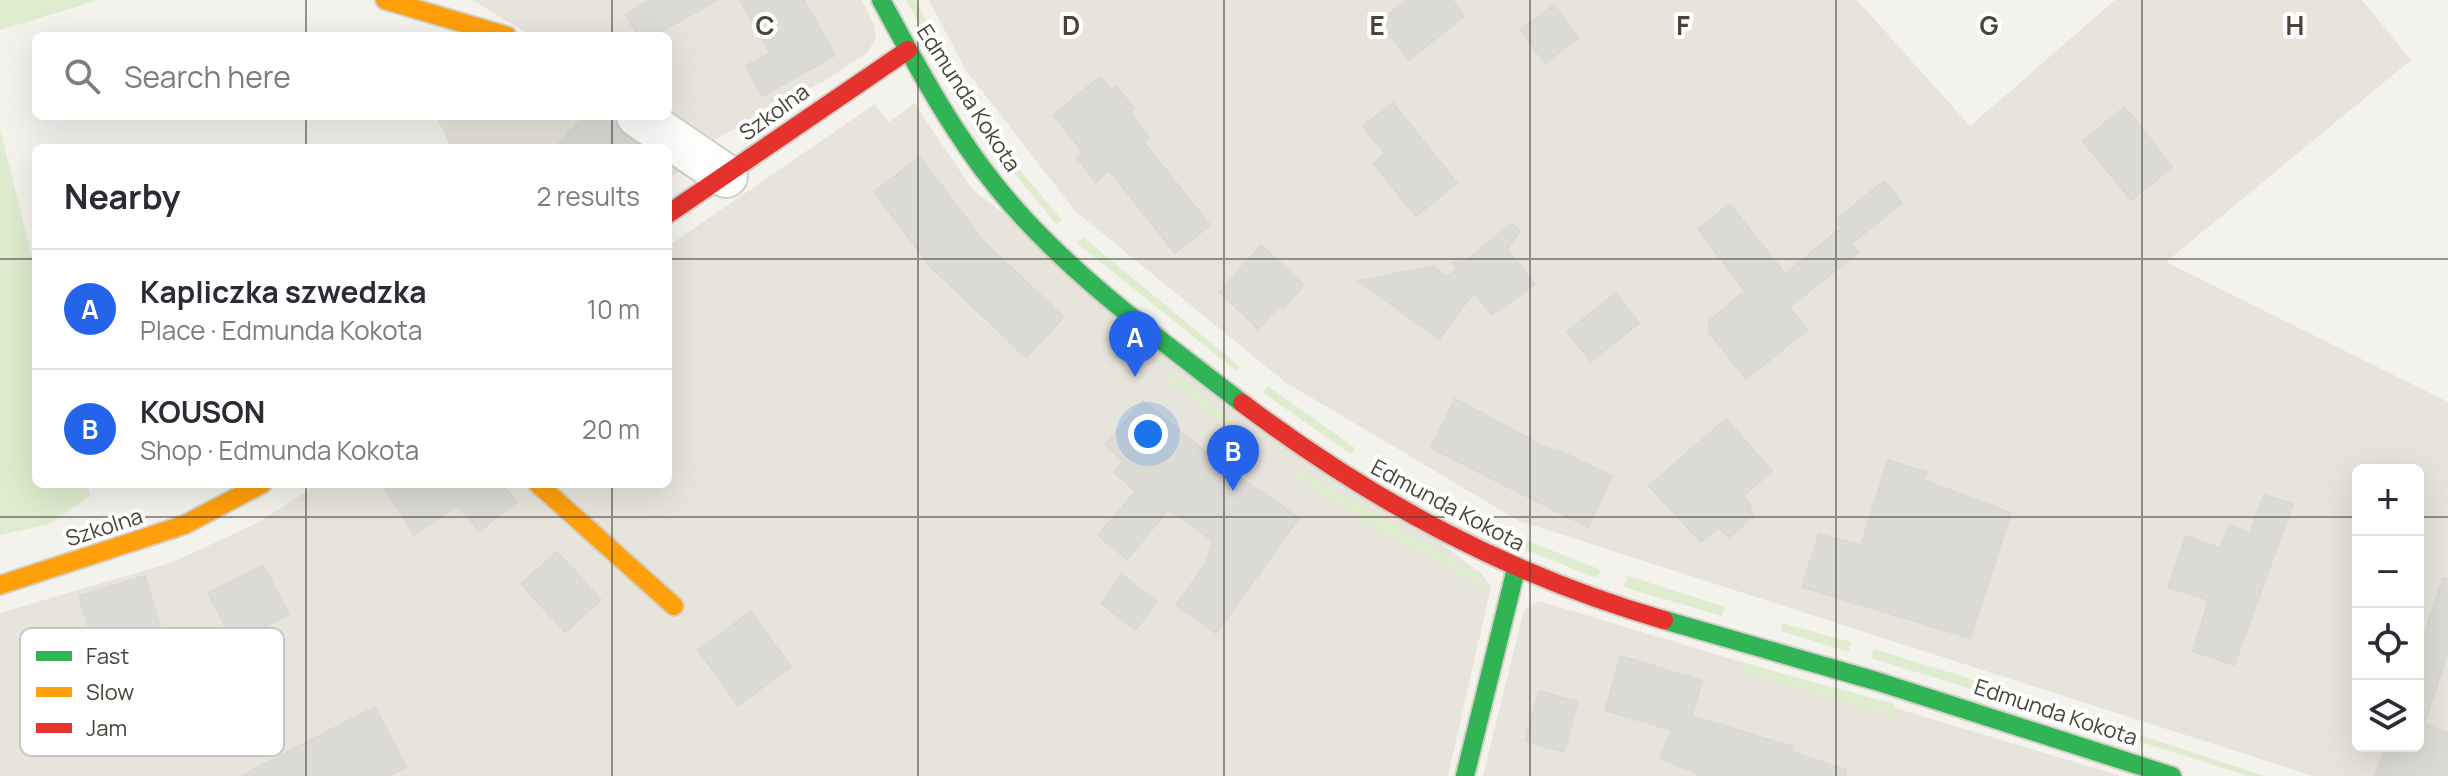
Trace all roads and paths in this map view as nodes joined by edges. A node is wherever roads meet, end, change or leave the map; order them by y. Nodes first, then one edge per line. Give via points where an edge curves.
1 (385, 0) edge
2 (881, 0) edge
3 (493, 32) edge
4 (908, 50) junction
5 (644, 120) edge
6 (726, 176) junction
7 (672, 211) edge
8 (254, 488) edge
9 (542, 488) edge
10 (1516, 569) junction
11 (0, 585) edge
12 (674, 606) dead end
13 (1465, 776) edge
14 (2172, 776) edge

1 - 3 street
2 - 4 street, Edmunda Kokota
4 - 6 street, Szkolna
4 - 10 street, Edmunda Kokota via 992,182 1093,284 1312,455 1421,521
5 - 6 street
6 - 7 street, Szkolna
8 - 11 street, Szkolna via 184,525
9 - 12 street
10 - 13 street
10 - 14 street, Edmunda Kokota via 1628,609 1921,694

